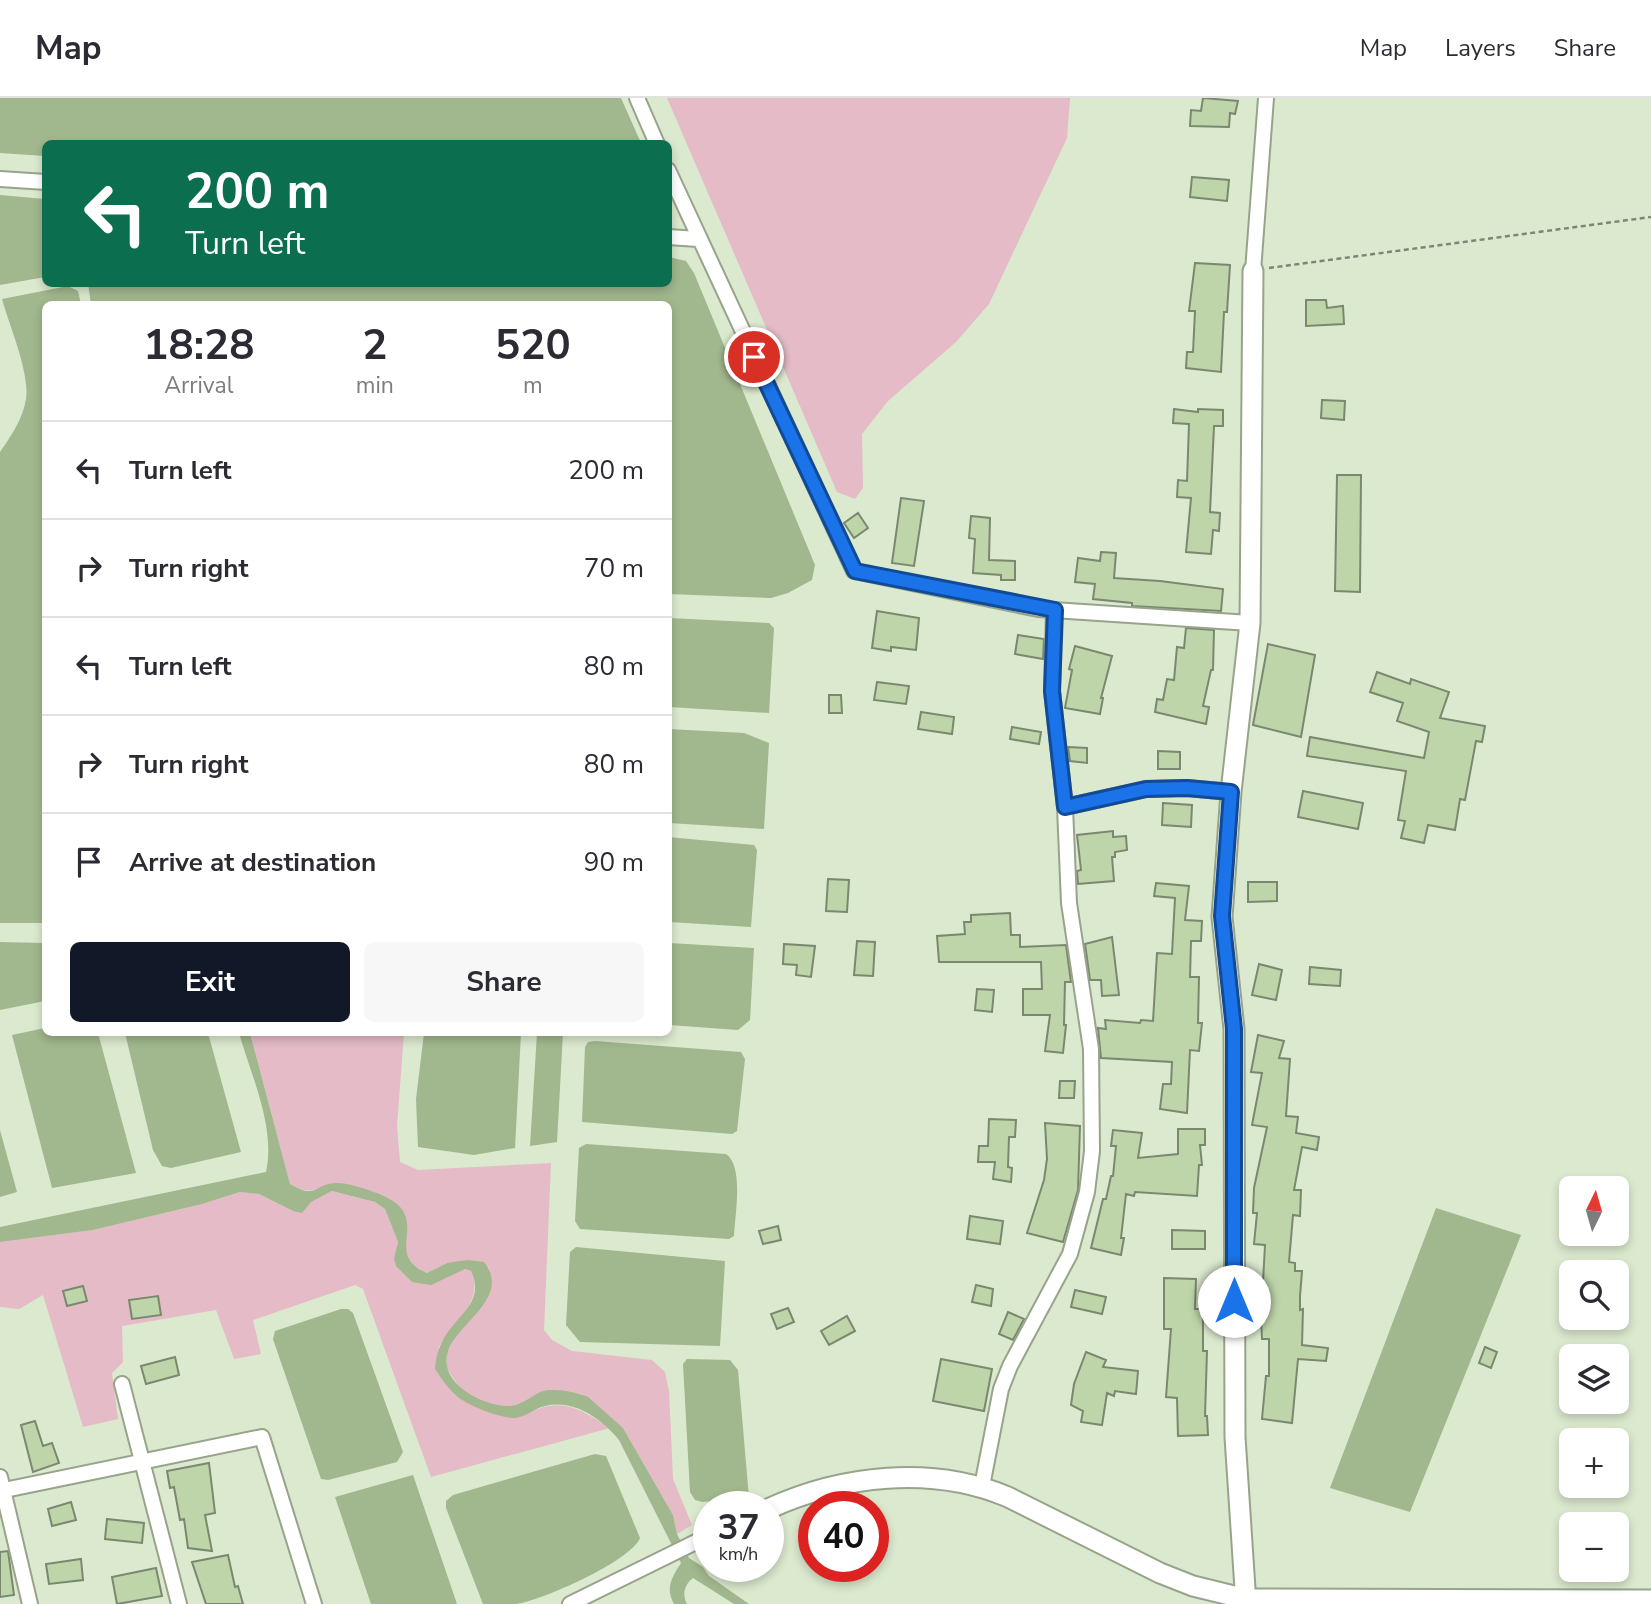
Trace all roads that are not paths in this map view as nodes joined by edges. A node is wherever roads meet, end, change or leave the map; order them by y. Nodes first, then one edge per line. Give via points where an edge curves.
1 (637, 98) edge
2 (1266, 98) edge
3 (655, 140) edge
4 (0, 179) edge
5 (672, 179) edge
6 (42, 183) edge
7 (672, 237) edge
8 (698, 239) junction
9 (1253, 271) joint
10 (1055, 610) junction
11 (1250, 622) junction
12 (1231, 792) junction
13 (1065, 807) junction
14 (122, 1384) dead end
15 (142, 1462) junction
16 (1, 1486) edge
17 (982, 1486) junction
18 (784, 1502) edge
19 (693, 1544) edge
20 (1651, 1600) edge
21 (1246, 1602) edge
22 (1595, 1603) edge
23 (30, 1604) edge
24 (179, 1604) edge
25 (314, 1604) edge
26 (570, 1604) edge

1 - 3 street
2 - 9 street
4 - 6 street
5 - 8 street
7 - 8 street
8 - 10 street via 855,571
9 - 11 street
10 - 11 street
10 - 13 street via 1052,691
11 - 12 street
12 - 13 street via 1146,789
12 - 21 street via 1222,916 1234,1029 1235,1437
13 - 17 street via 1069,904 1091,1049 1092,1151 1087,1192 1070,1254 1001,1389
14 - 15 street
15 - 16 street
15 - 24 street
15 - 25 street via 262,1437
16 - 23 street
17 - 18 street via 897,1478 850,1482
17 - 21 street via 1160,1573
19 - 26 street
20 - 22 street
21 - 22 street

